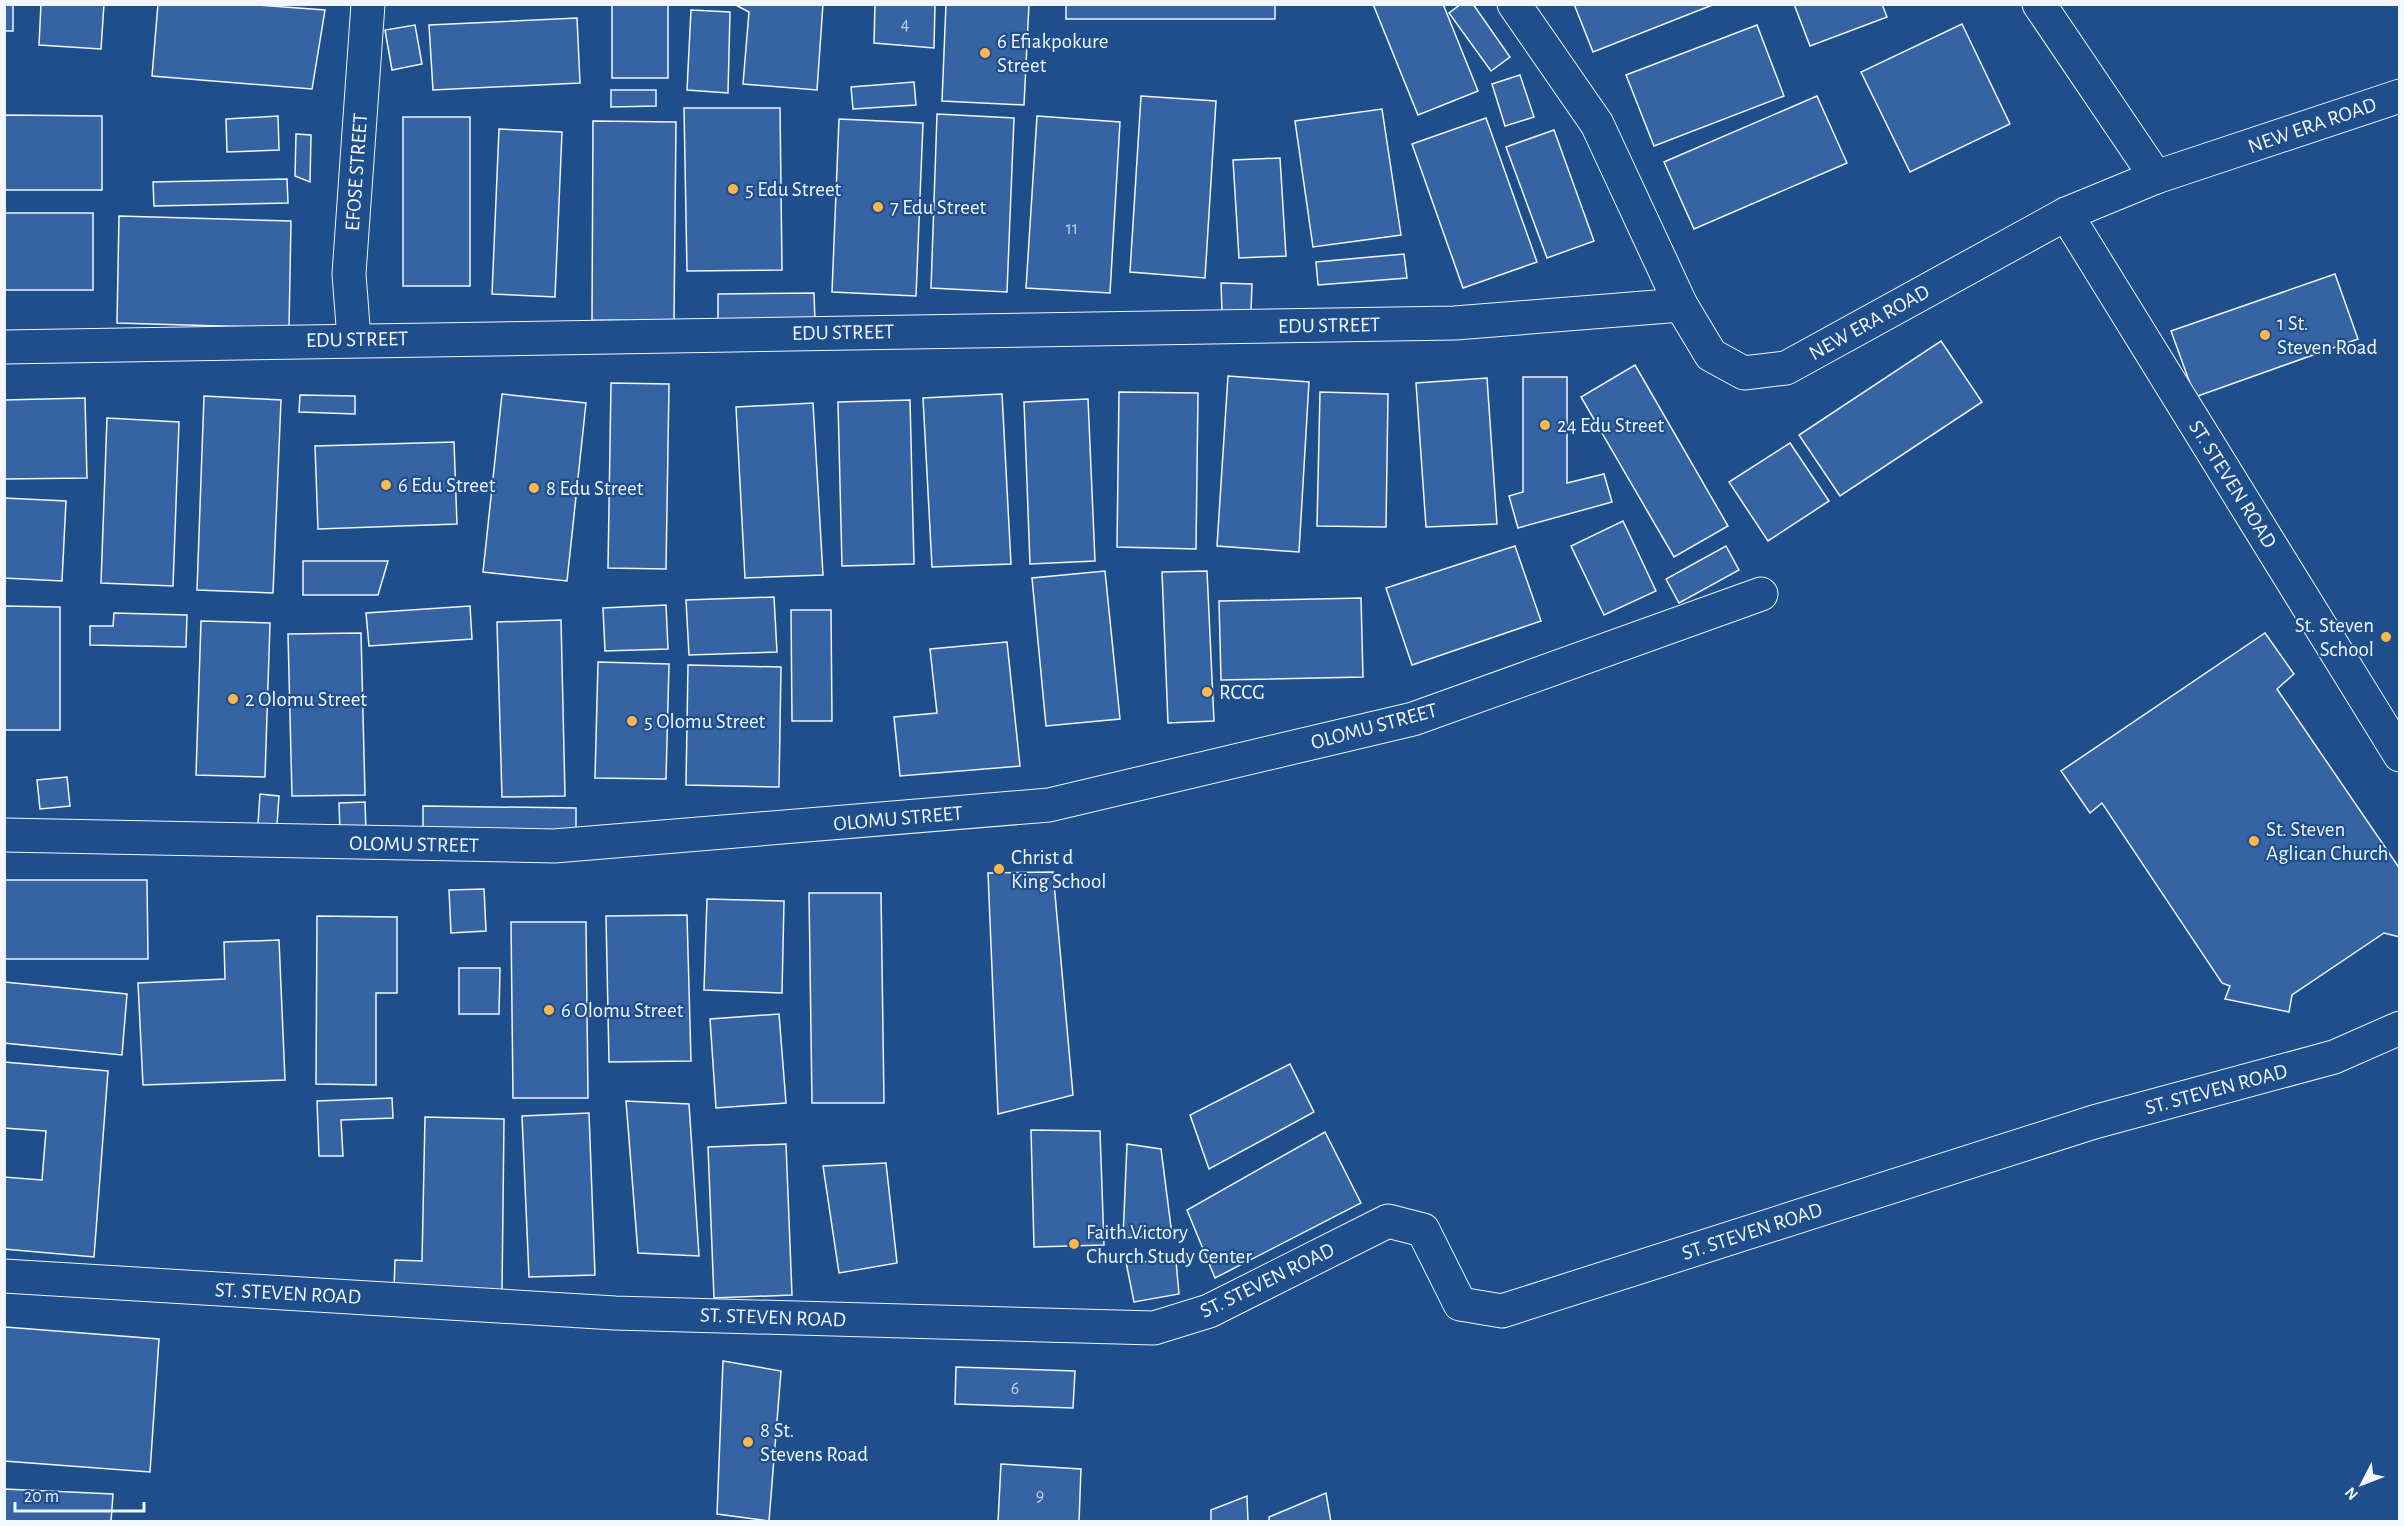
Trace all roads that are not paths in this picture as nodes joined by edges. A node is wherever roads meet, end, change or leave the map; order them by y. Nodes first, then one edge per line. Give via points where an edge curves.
1 (368, 4) edge
2 (1514, 4) edge
3 (2039, 4) edge
4 (2400, 96) edge
5 (2156, 177) junction
6 (2066, 214) junction
7 (1681, 305) junction
8 (354, 339) junction
9 (4, 347) edge
10 (1761, 594) dead end
11 (2400, 755) edge
12 (4, 835) edge
13 (2400, 1028) edge
14 (4, 1276) edge

1 - 8 street, EFOSE STREET via 349,274
2 - 7 street, NEW ERA ROAD via 1597,124
3 - 5 street
4 - 5 street, NEW ERA ROAD
5 - 6 street, NEW ERA ROAD
6 - 7 street, NEW ERA ROAD via 1786,368 1744,373 1711,355
6 - 11 street, ST. STEVEN ROAD
7 - 8 street, EDU STREET via 1455,323
8 - 9 street, EDU STREET
10 - 12 street, OLOMU STREET via 1413,718 1048,805 554,846
13 - 14 street, ST. STEVEN ROAD via 2334,1057 2094,1122 1503,1311 1460,1304 1423,1230 1388,1221 1209,1311 1154,1328 615,1313

